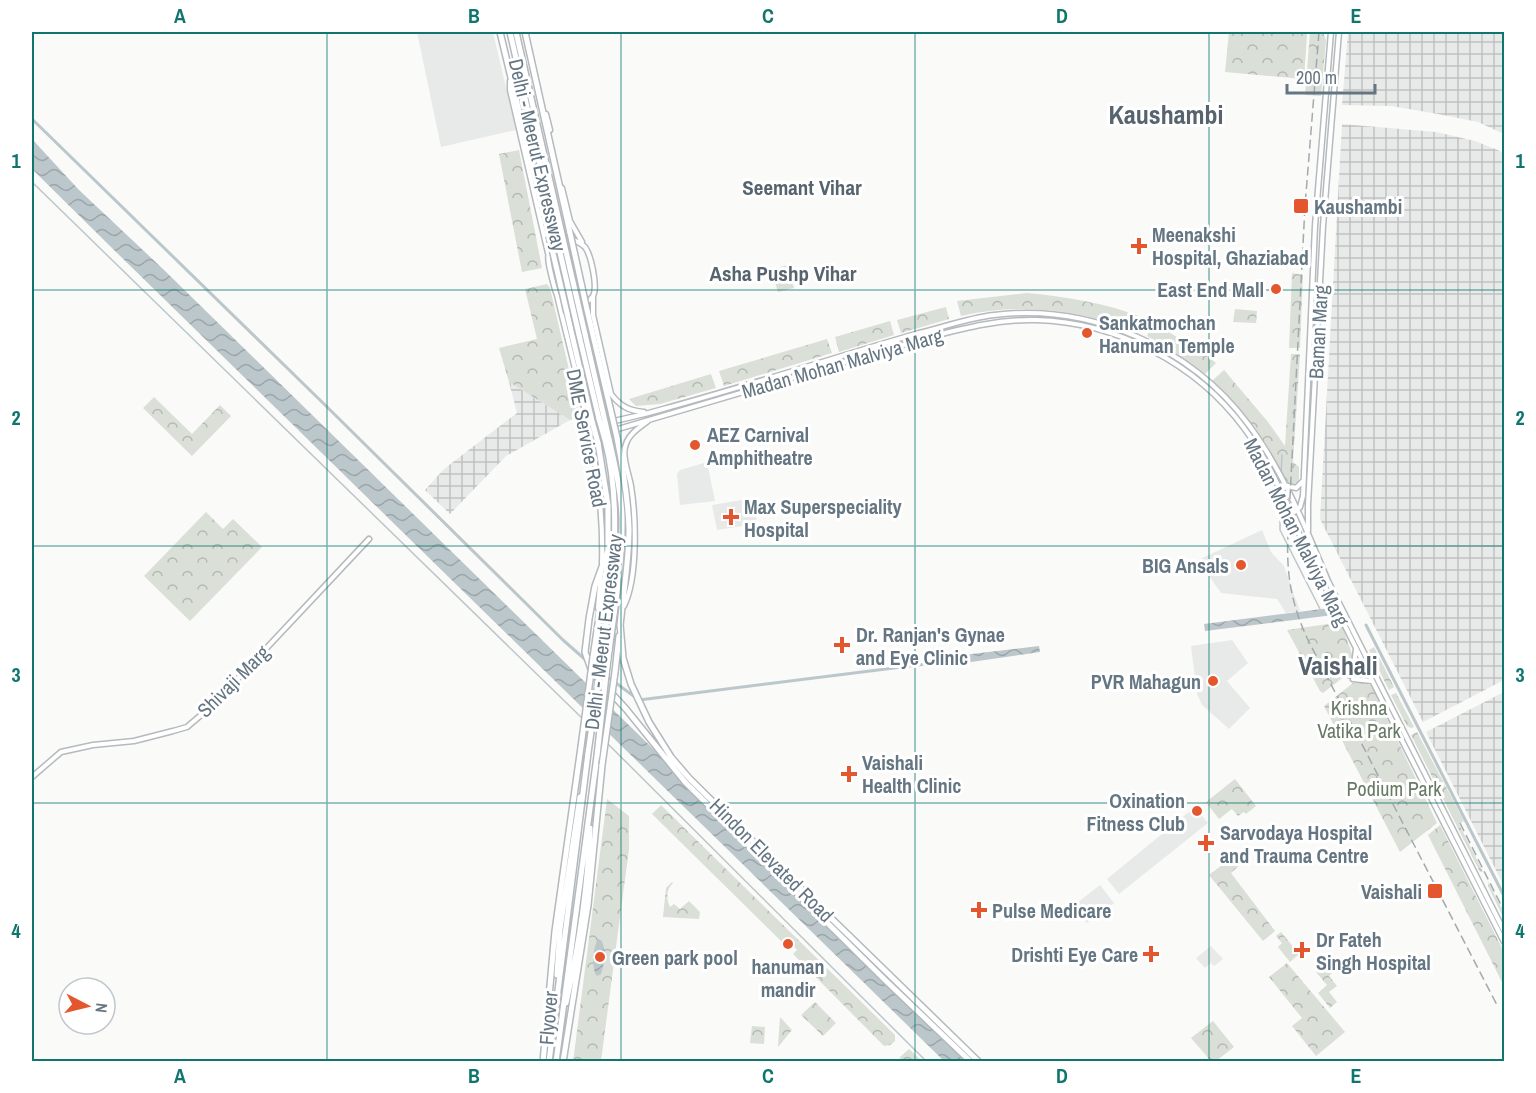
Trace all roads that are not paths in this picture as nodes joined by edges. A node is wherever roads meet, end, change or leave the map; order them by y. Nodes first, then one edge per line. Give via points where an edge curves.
1 (502, 32) edge
2 (510, 32) edge
3 (516, 32) edge
4 (524, 32) edge
5 (1331, 32) edge
6 (1339, 32) edge
7 (510, 69) junction
8 (539, 97) junction
9 (542, 159) junction
10 (1321, 168) junction
11 (1329, 168) junction
12 (1320, 176) junction
13 (1328, 177) junction
14 (586, 248) junction
15 (548, 253) junction
16 (557, 295) junction
17 (593, 296) junction
18 (1183, 362) junction
19 (1309, 365) junction
20 (1316, 365) junction
21 (1180, 368) junction
22 (1316, 371) junction
23 (1308, 378) junction
24 (1315, 391) junction
25 (1321, 392) dead end
26 (651, 412) junction
27 (651, 418) junction
28 (588, 427) junction
29 (591, 437) junction
30 (607, 439) junction
31 (1317, 467) dead end
32 (1310, 469) junction
33 (1304, 480) junction
34 (1284, 484) junction
35 (1308, 505) junction
36 (1297, 512) junction
37 (1292, 517) junction
38 (1308, 534) junction
39 (369, 539) dead end
40 (608, 550) junction
41 (601, 572) junction
42 (621, 610) junction
43 (598, 617) junction
44 (620, 624) junction
45 (1356, 648) junction
46 (1349, 675) dead end
47 (1353, 679) dead end
48 (1372, 681) junction
49 (32, 777) edge
50 (585, 781) junction
51 (591, 800) junction
52 (563, 899) junction
53 (586, 900) junction
54 (1504, 931) edge
55 (1504, 942) edge
56 (556, 1007) junction
57 (560, 1030) junction
58 (543, 1062) edge
59 (549, 1062) edge
60 (556, 1062) edge
61 (563, 1062) edge
62 (971, 1062) edge
63 (978, 1062) edge

1 - 7 highway
2 - 9 highway, Delhi - Meerut Expressway
3 - 9 highway, Delhi - Meerut Expressway
4 - 8 highway
5 - 10 main road, Baman Marg
6 - 11 main road, Baman Marg
7 - 15 main road via 510,90
7 - 40 highway, bridge via 598,443 608,505
8 - 14 main road via 544,103 570,221
8 - 42 highway, bridge via 622,465 628,503 628,559
9 - 30 highway, Delhi - Meerut Expressway, bridge
10 - 11 main road
10 - 12 main road, Baman Marg
11 - 13 main road, Baman Marg
12 - 13 main road
12 - 19 main road, Baman Marg
13 - 20 main road, Baman Marg
14 - 15 main road via 568,238 553,243
14 - 17 main road via 595,282
15 - 16 main road
16 - 17 main road via 565,304 576,306
16 - 28 main road, DME Service Road
17 - 26 main road, DME Service Road via 593,315 611,394 625,408
18 - 21 main road
18 - 26 main road, Madan Mohan Malviya Marg via 1108,325 1037,314 999,315 883,344
18 - 34 main road, Madan Mohan Malviya Marg via 1207,379 1248,423
19 - 20 main road
19 - 23 main road, Baman Marg
20 - 22 main road, Baman Marg
21 - 27 main road, Madan Mohan Malviya Marg via 1152,350 1087,326 999,321 930,337
21 - 37 main road, Madan Mohan Malviya Marg via 1221,402 1243,427 1268,466
22 - 23 main road
22 - 24 main road, Baman Marg
23 - 33 main road, Baman Marg
24 - 25 main road
24 - 32 main road, Baman Marg
26 - 28 main road, Madan Mohan Malviya Marg
27 - 29 main road, Madan Mohan Malviya Marg
27 - 42 main road, DME Service Road via 636,430 625,450 633,501 634,543 629,595
28 - 29 main road, DME Service Road
29 - 41 main road, DME Service Road via 602,513
30 - 50 highway, Delhi - Meerut Expressway, bridge via 615,549
30 - 51 highway, Delhi - Meerut Expressway, bridge via 619,486 621,554
31 - 32 main road
32 - 35 main road, Baman Marg
33 - 34 main road via 1296,488
33 - 36 main road, Baman Marg via 1303,503
34 - 36 main road, Madan Mohan Malviya Marg
35 - 36 main road, Baman Marg
35 - 38 main road
36 - 37 main road, Baman Marg
36 - 38 main road, Madan Mohan Malviya Marg
37 - 45 main road, Madan Mohan Malviya Marg
38 - 54 main road, Madan Mohan Malviya Marg
39 - 49 main road, Shivaji Marg via 214,704 187,726 141,740 71,748 57,754
40 - 41 highway
40 - 43 highway
41 - 43 main road, DME Service Road
41 - 62 highway, Hindon Elevated Road via 592,598 585,652 589,667 685,782
42 - 44 highway
43 - 52 highway, bridge
44 - 53 highway, bridge
44 - 63 highway, Hindon Elevated Road via 627,670 642,710 680,768
45 - 46 main road
45 - 48 main road, Madan Mohan Malviya Marg
47 - 48 main road
48 - 55 main road, Madan Mohan Malviya Marg
50 - 52 highway
50 - 56 highway, Delhi - Meerut Expressway
51 - 53 highway
51 - 57 highway, Delhi - Meerut Expressway
52 - 56 highway
52 - 58 highway, Flyover
53 - 57 highway
53 - 61 highway
56 - 59 highway, Delhi - Meerut Expressway
57 - 60 highway, Delhi - Meerut Expressway

